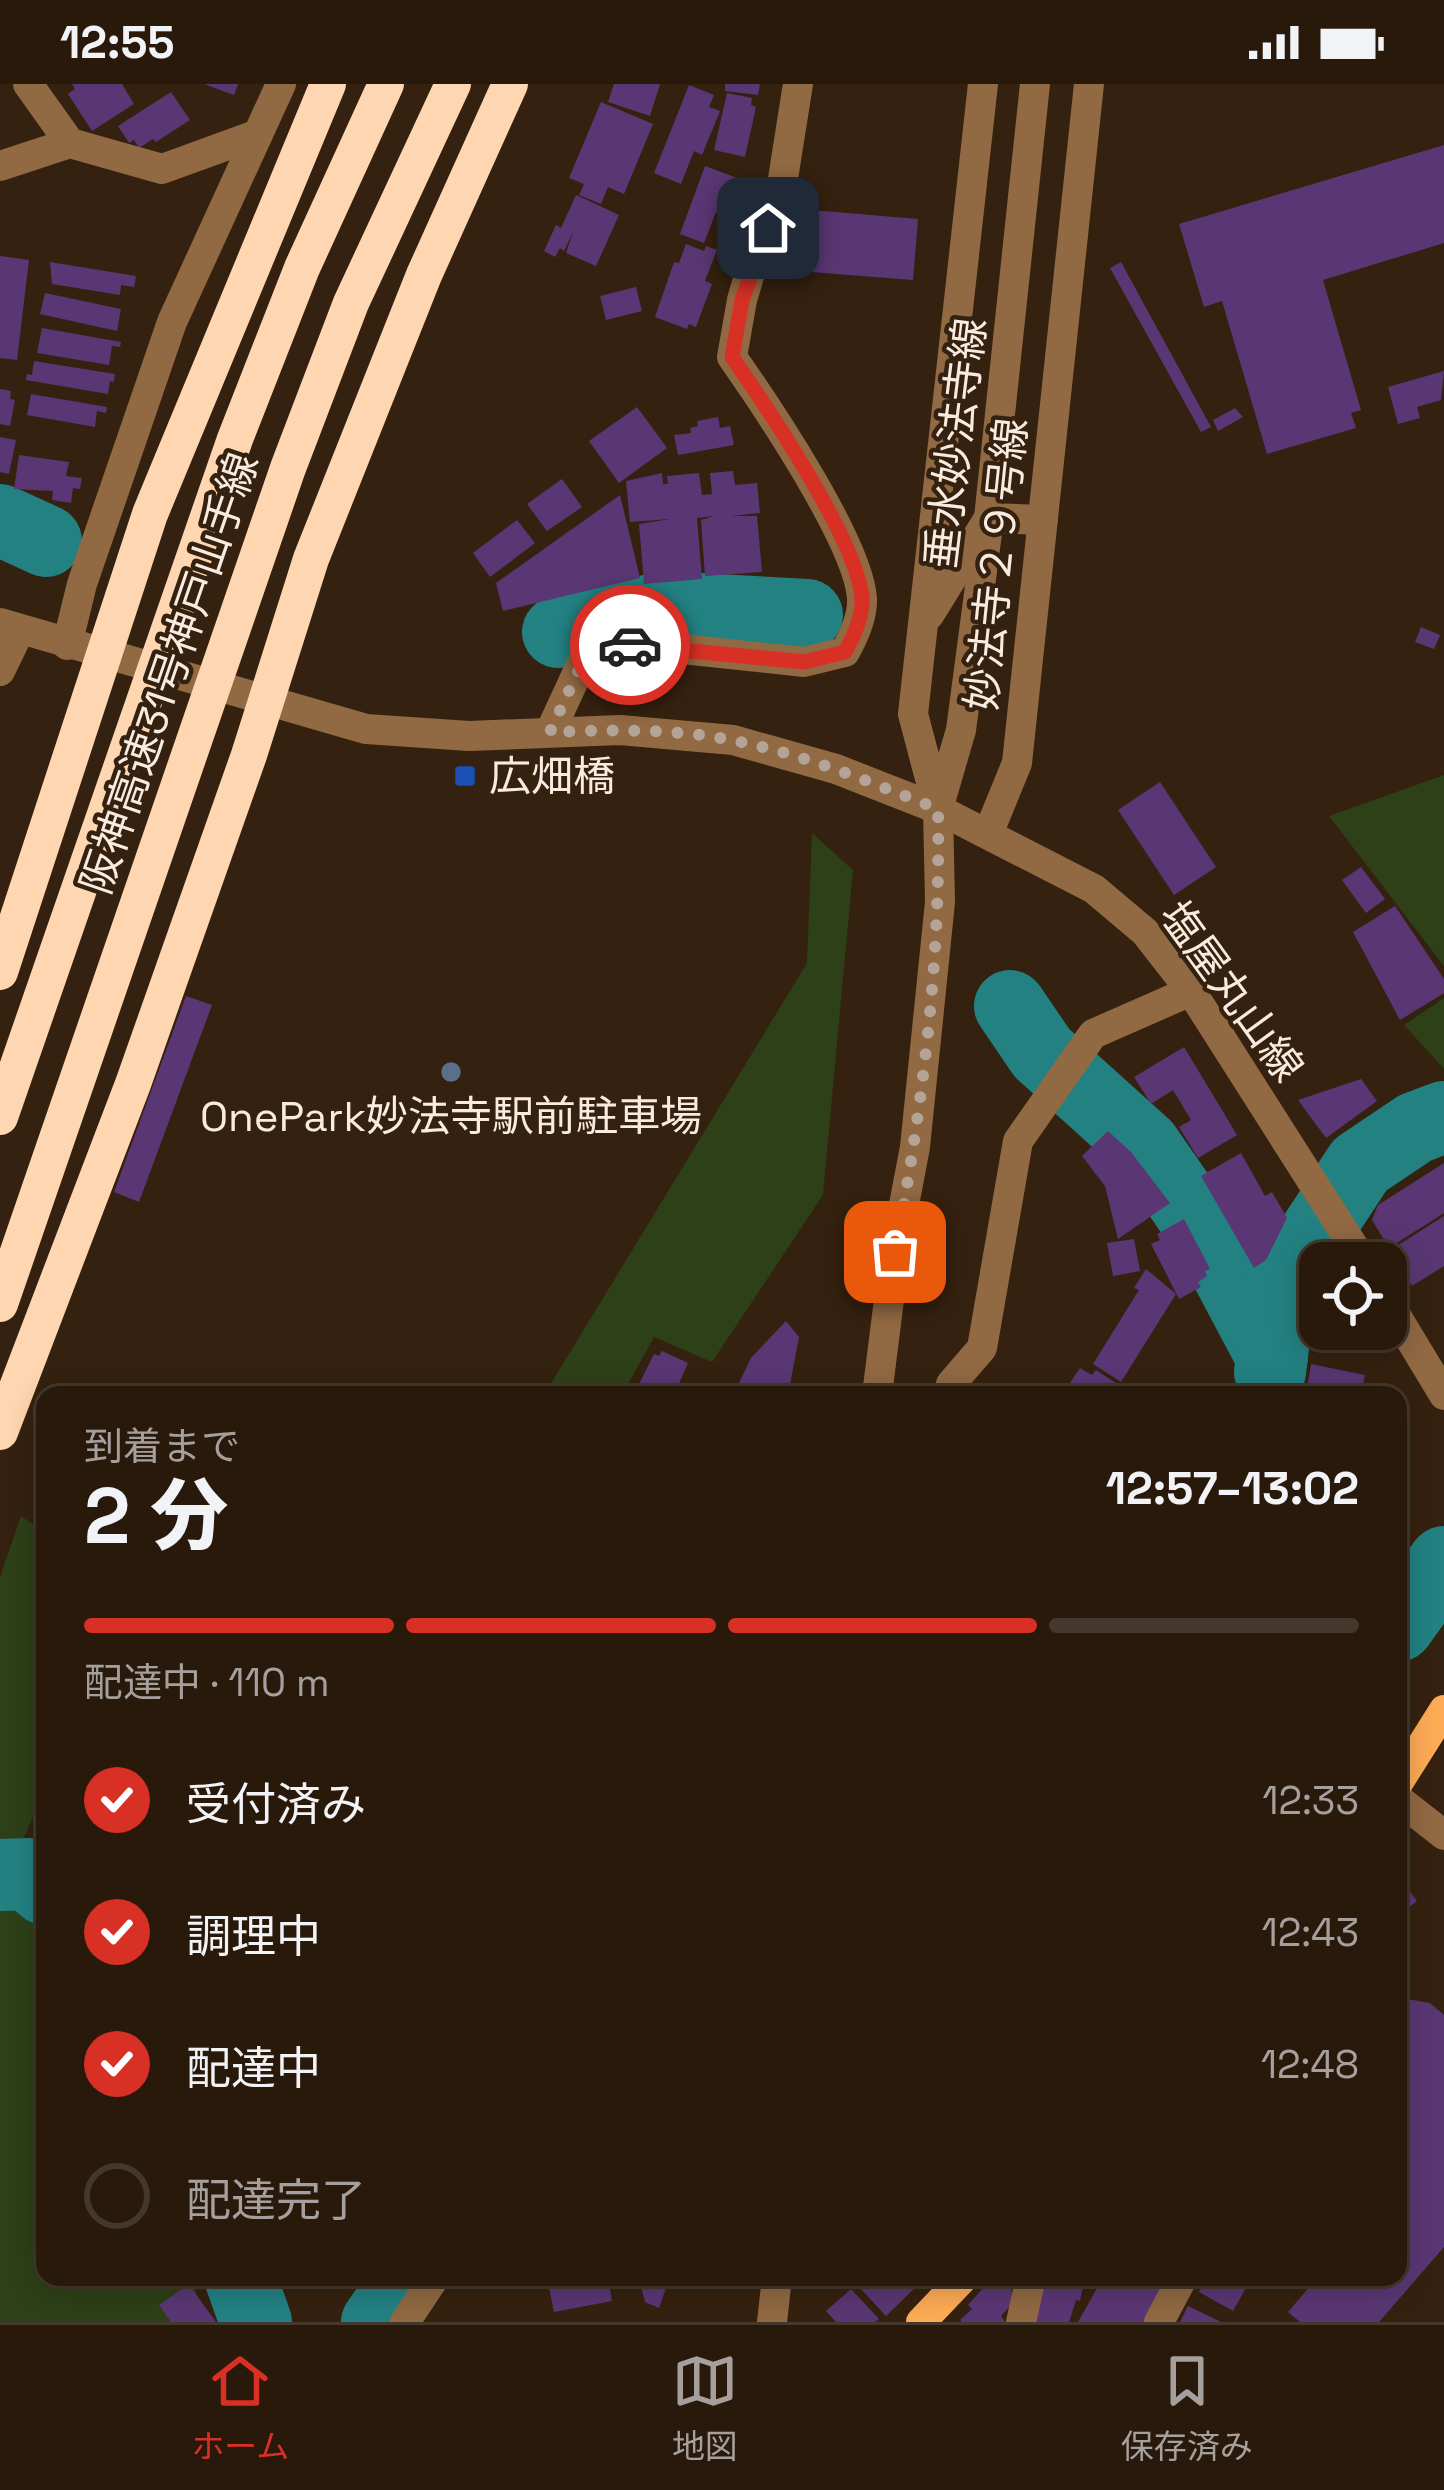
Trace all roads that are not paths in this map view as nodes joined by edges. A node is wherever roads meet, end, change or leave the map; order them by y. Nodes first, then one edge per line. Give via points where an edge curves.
1 (28, 84) edge
2 (280, 84) edge
3 (328, 84) edge
4 (386, 84) edge
5 (453, 84) edge
6 (510, 84) edge
7 (798, 84) edge
8 (983, 84) edge
9 (1035, 84) edge
10 (1088, 84) edge
11 (258, 134) junction
12 (70, 143) junction
13 (0, 166) edge
14 (989, 518) junction
15 (1042, 520) junction
16 (924, 622) junction
17 (10, 628) edge
18 (67, 645) junction
19 (0, 671) edge
20 (550, 732) junction
21 (938, 809) junction
22 (988, 834) junction
23 (0, 972) edge
24 (1191, 991) junction
25 (0, 1117) edge
26 (1351, 1242) edge
27 (0, 1304) edge
28 (1407, 1334) edge
29 (878, 1386) edge
30 (951, 1386) edge
31 (1444, 1395) edge
32 (0, 1432) edge
33 (1444, 1710) edge
34 (1407, 1769) edge
35 (1407, 1806) edge
36 (1444, 1835) edge
37 (429, 2286) edge
38 (776, 2286) edge
39 (955, 2286) edge
40 (1029, 2286) edge
41 (1178, 2286) edge
42 (405, 2322) edge
43 (772, 2322) edge
44 (920, 2322) edge
45 (1021, 2322) edge
46 (1159, 2322) edge

1 - 12 street
2 - 11 street
3 - 23 highway via 149,514
4 - 25 highway, 阪神高速31号神戸山手線 via 235,439
5 - 27 highway, 阪神高速31号神戸山手線 via 351,303 288,468
6 - 32 highway via 311,560 133,1084
7 - 20 street via 779,204 752,268 732,357 855,565 862,602 856,632 845,652 804,662 635,644 587,652
8 - 16 street, 垂水妙法寺線
9 - 14 street, 垂水妙法寺線
10 - 15 street, 妙法寺２９号線
11 - 12 street via 162,169
11 - 18 street via 172,322
12 - 13 street
14 - 15 street
14 - 16 street
14 - 21 street, 垂水妙法寺線 via 961,730
15 - 22 street, 妙法寺２９号線 via 1017,763
16 - 21 street, 垂水妙法寺線 via 913,714
17 - 18 street, 塩屋丸山線
17 - 19 street
18 - 20 street, 塩屋丸山線 via 366,729
20 - 21 street, 塩屋丸山線 via 733,740
21 - 22 street, 塩屋丸山線
21 - 29 street, 垂水妙法寺線 via 939,930
22 - 24 street, 塩屋丸山線 via 1094,889 1145,932
24 - 26 street, 塩屋丸山線
24 - 30 street via 1094,1034 1018,1141 982,1348
28 - 31 street
33 - 34 main road
35 - 36 street
37 - 42 street
38 - 43 street
39 - 44 main road
40 - 45 street
41 - 46 street

